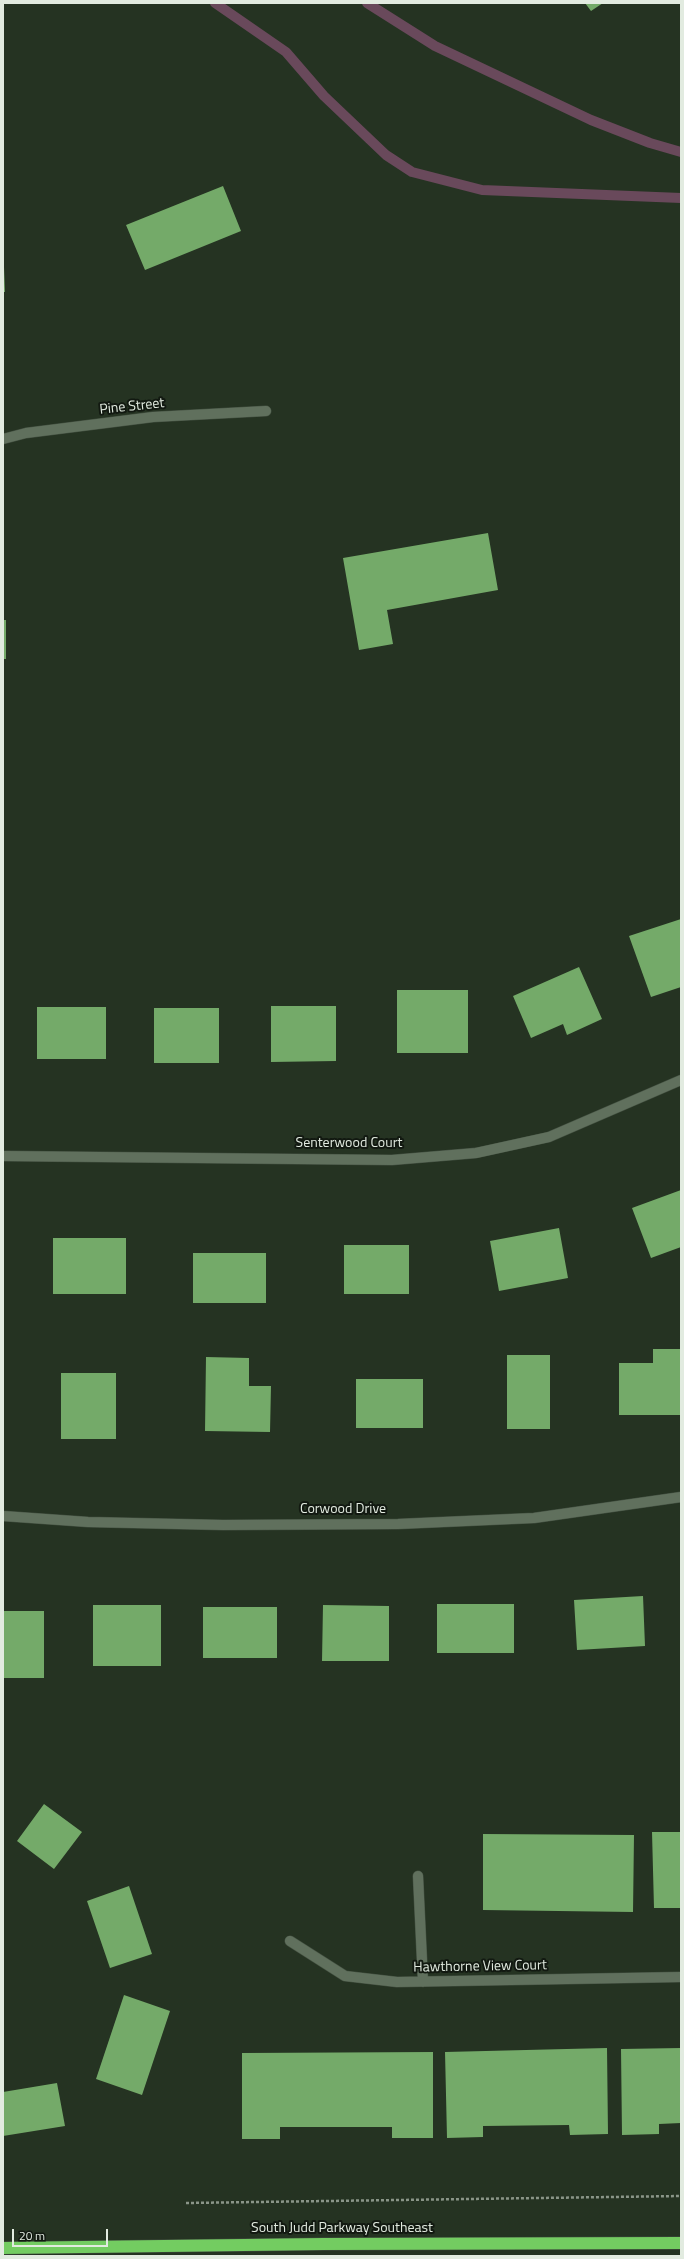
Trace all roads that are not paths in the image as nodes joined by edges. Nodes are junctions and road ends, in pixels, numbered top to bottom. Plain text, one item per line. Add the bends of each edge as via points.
1 (266, 411) dead end
2 (3, 439) edge
3 (681, 1080) edge
4 (3, 1156) edge
5 (681, 1497) edge
6 (3, 1516) edge
7 (418, 1876) dead end
8 (290, 1942) dead end
9 (681, 1977) edge
10 (423, 1982) junction
11 (681, 2243) edge
12 (3, 2248) edge

1 - 2 street, Pine Street via 153,417 26,433
3 - 4 street, Senterwood Court via 549,1137 476,1153 392,1160
5 - 6 street, Corwood Drive via 534,1518 398,1524 223,1525 88,1522
7 - 10 street
8 - 10 street, Hawthorne View Court via 345,1976
9 - 10 street, Hawthorne View Court
11 - 12 highway, South Judd Parkway Southeast

